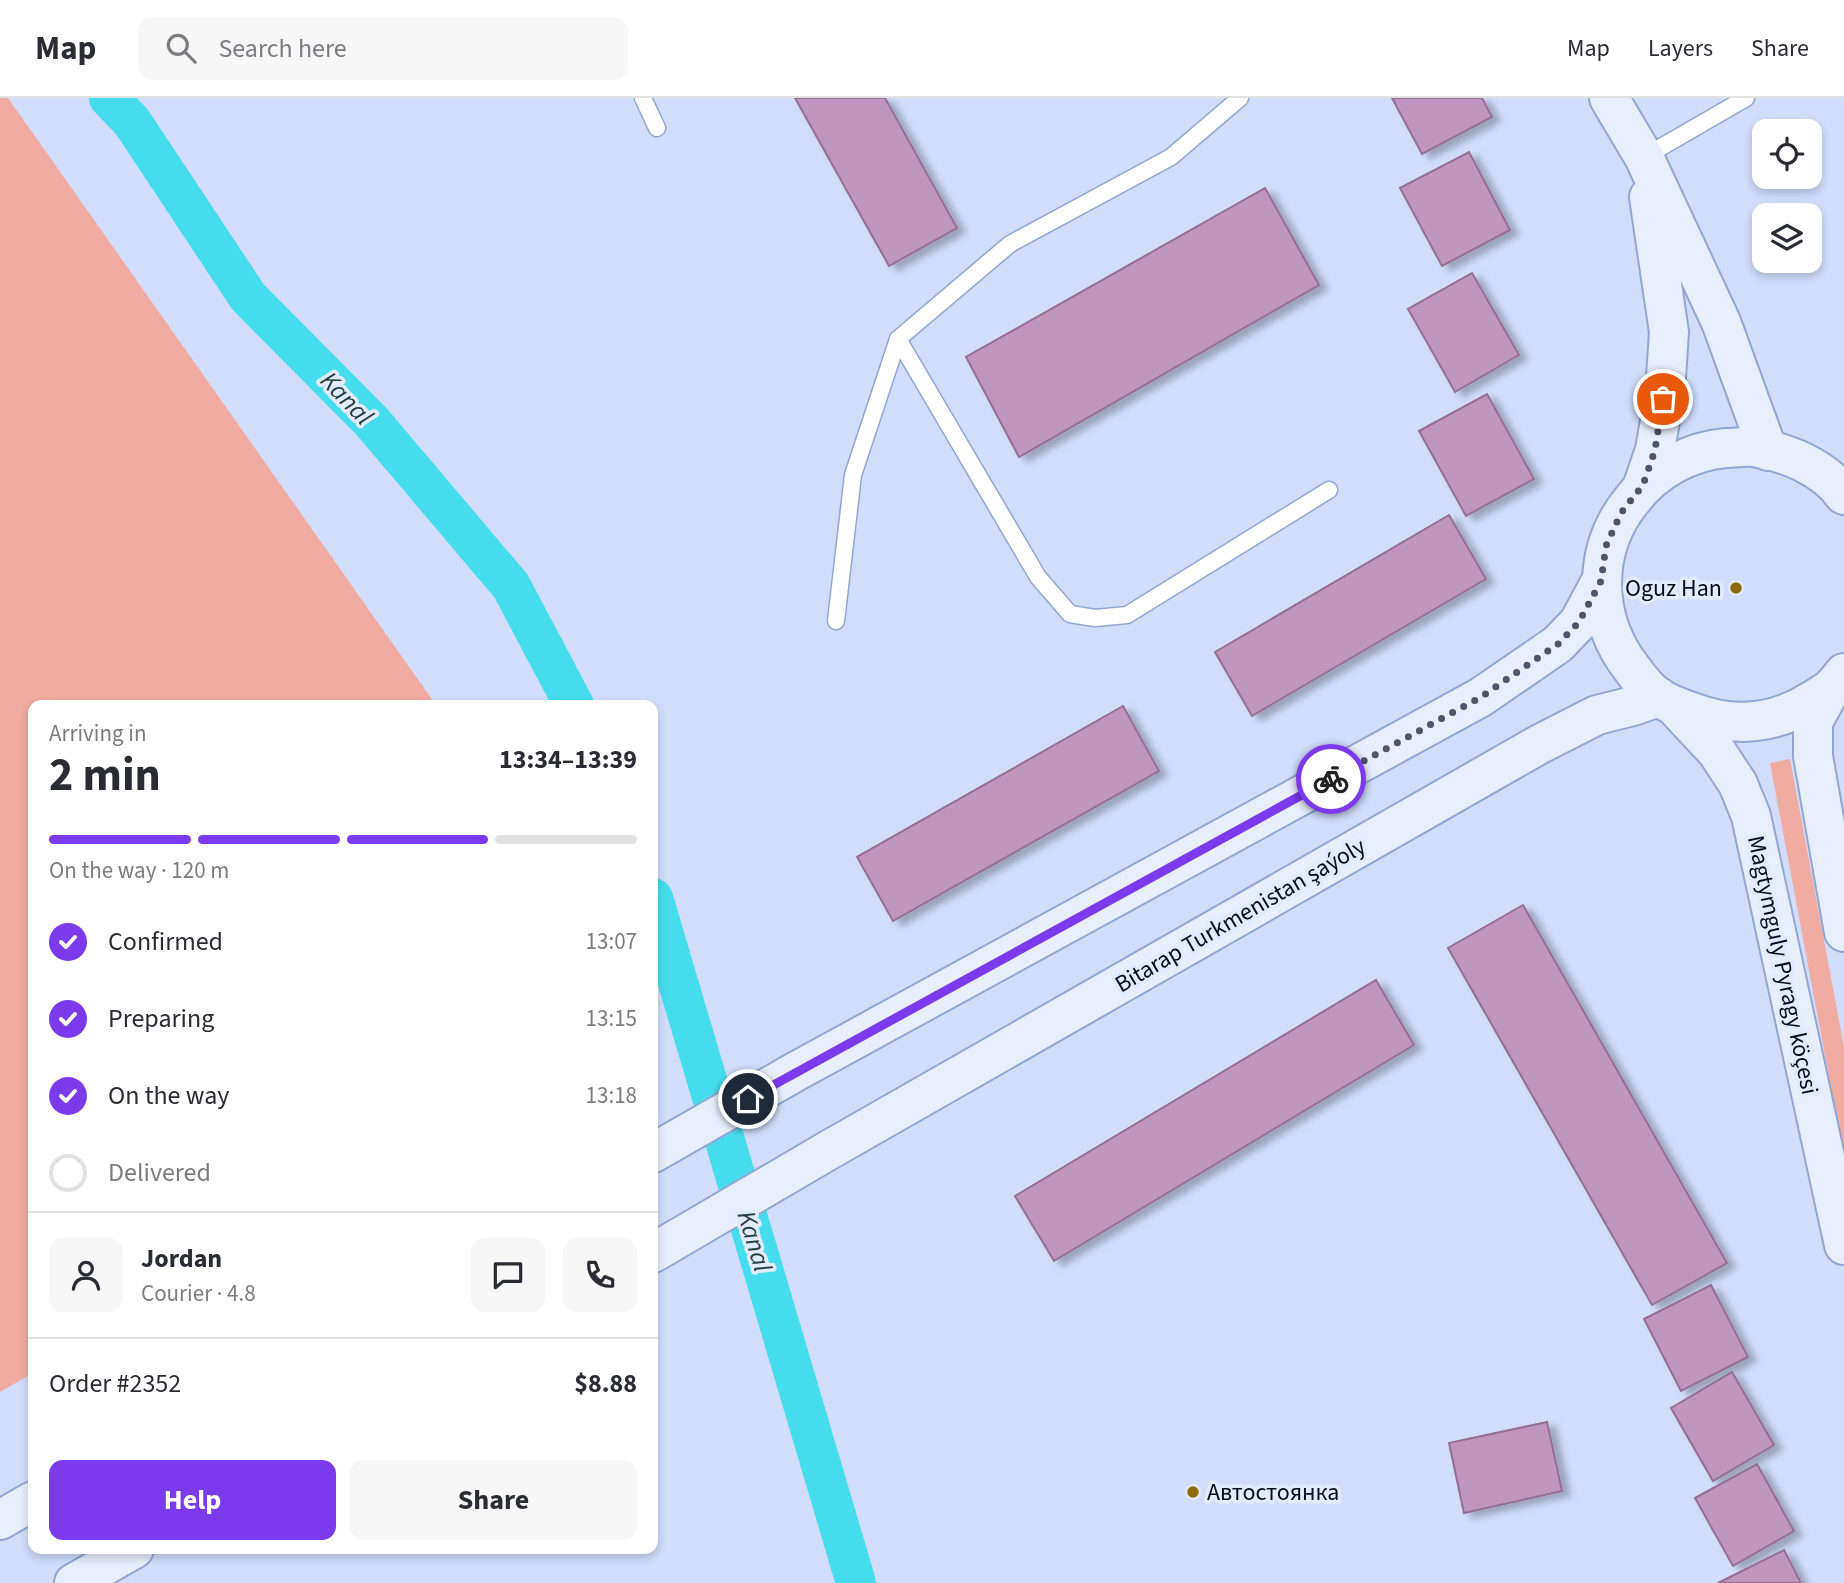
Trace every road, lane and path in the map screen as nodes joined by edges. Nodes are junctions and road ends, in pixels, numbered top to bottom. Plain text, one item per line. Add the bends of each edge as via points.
1 (643, 98) edge
2 (1240, 98) edge
3 (1609, 98) edge
4 (1746, 98) edge
5 (657, 128) dead end
6 (1644, 157) junction
7 (898, 339) junction
8 (1768, 451) junction
9 (1830, 468) edge
10 (1643, 485) junction
11 (1329, 490) dead end
12 (1844, 495) edge
13 (1601, 581) junction
14 (836, 621) dead end
15 (1837, 681) edge
16 (1667, 702) junction
17 (1844, 932) edge
18 (658, 1150) edge
19 (1844, 1245) edge
20 (658, 1250) edge
21 (28, 1504) edge
22 (0, 1520) edge
23 (125, 1554) edge
24 (74, 1583) edge

1 - 5 lane
2 - 7 lane via 1171,157 1010,244
3 - 6 main road
4 - 6 lane
6 - 8 main road via 1721,322
6 - 10 main road via 1669,332 1655,450
7 - 11 lane via 1038,577 1070,614 1094,618 1126,615
7 - 14 lane via 853,475
8 - 9 main road
8 - 10 main road via 1711,449 1675,462
9 - 12 main road
10 - 13 main road via 1621,513 1606,546
13 - 16 main road, Magtymguly Pyragy köçesi via 1605,619 1620,654 1644,684
13 - 18 main road via 1579,622 1558,644 1481,697
15 - 16 main road via 1796,711 1755,722 1714,720
15 - 17 main road via 1813,722 1813,756
16 - 19 main road, Magtymguly Pyragy köçesi via 1717,752 1738,784 1751,816
16 - 20 main road, Bitarap Turkmenistan şaýoly via 1597,715 1540,744
21 - 22 main road
23 - 24 main road

